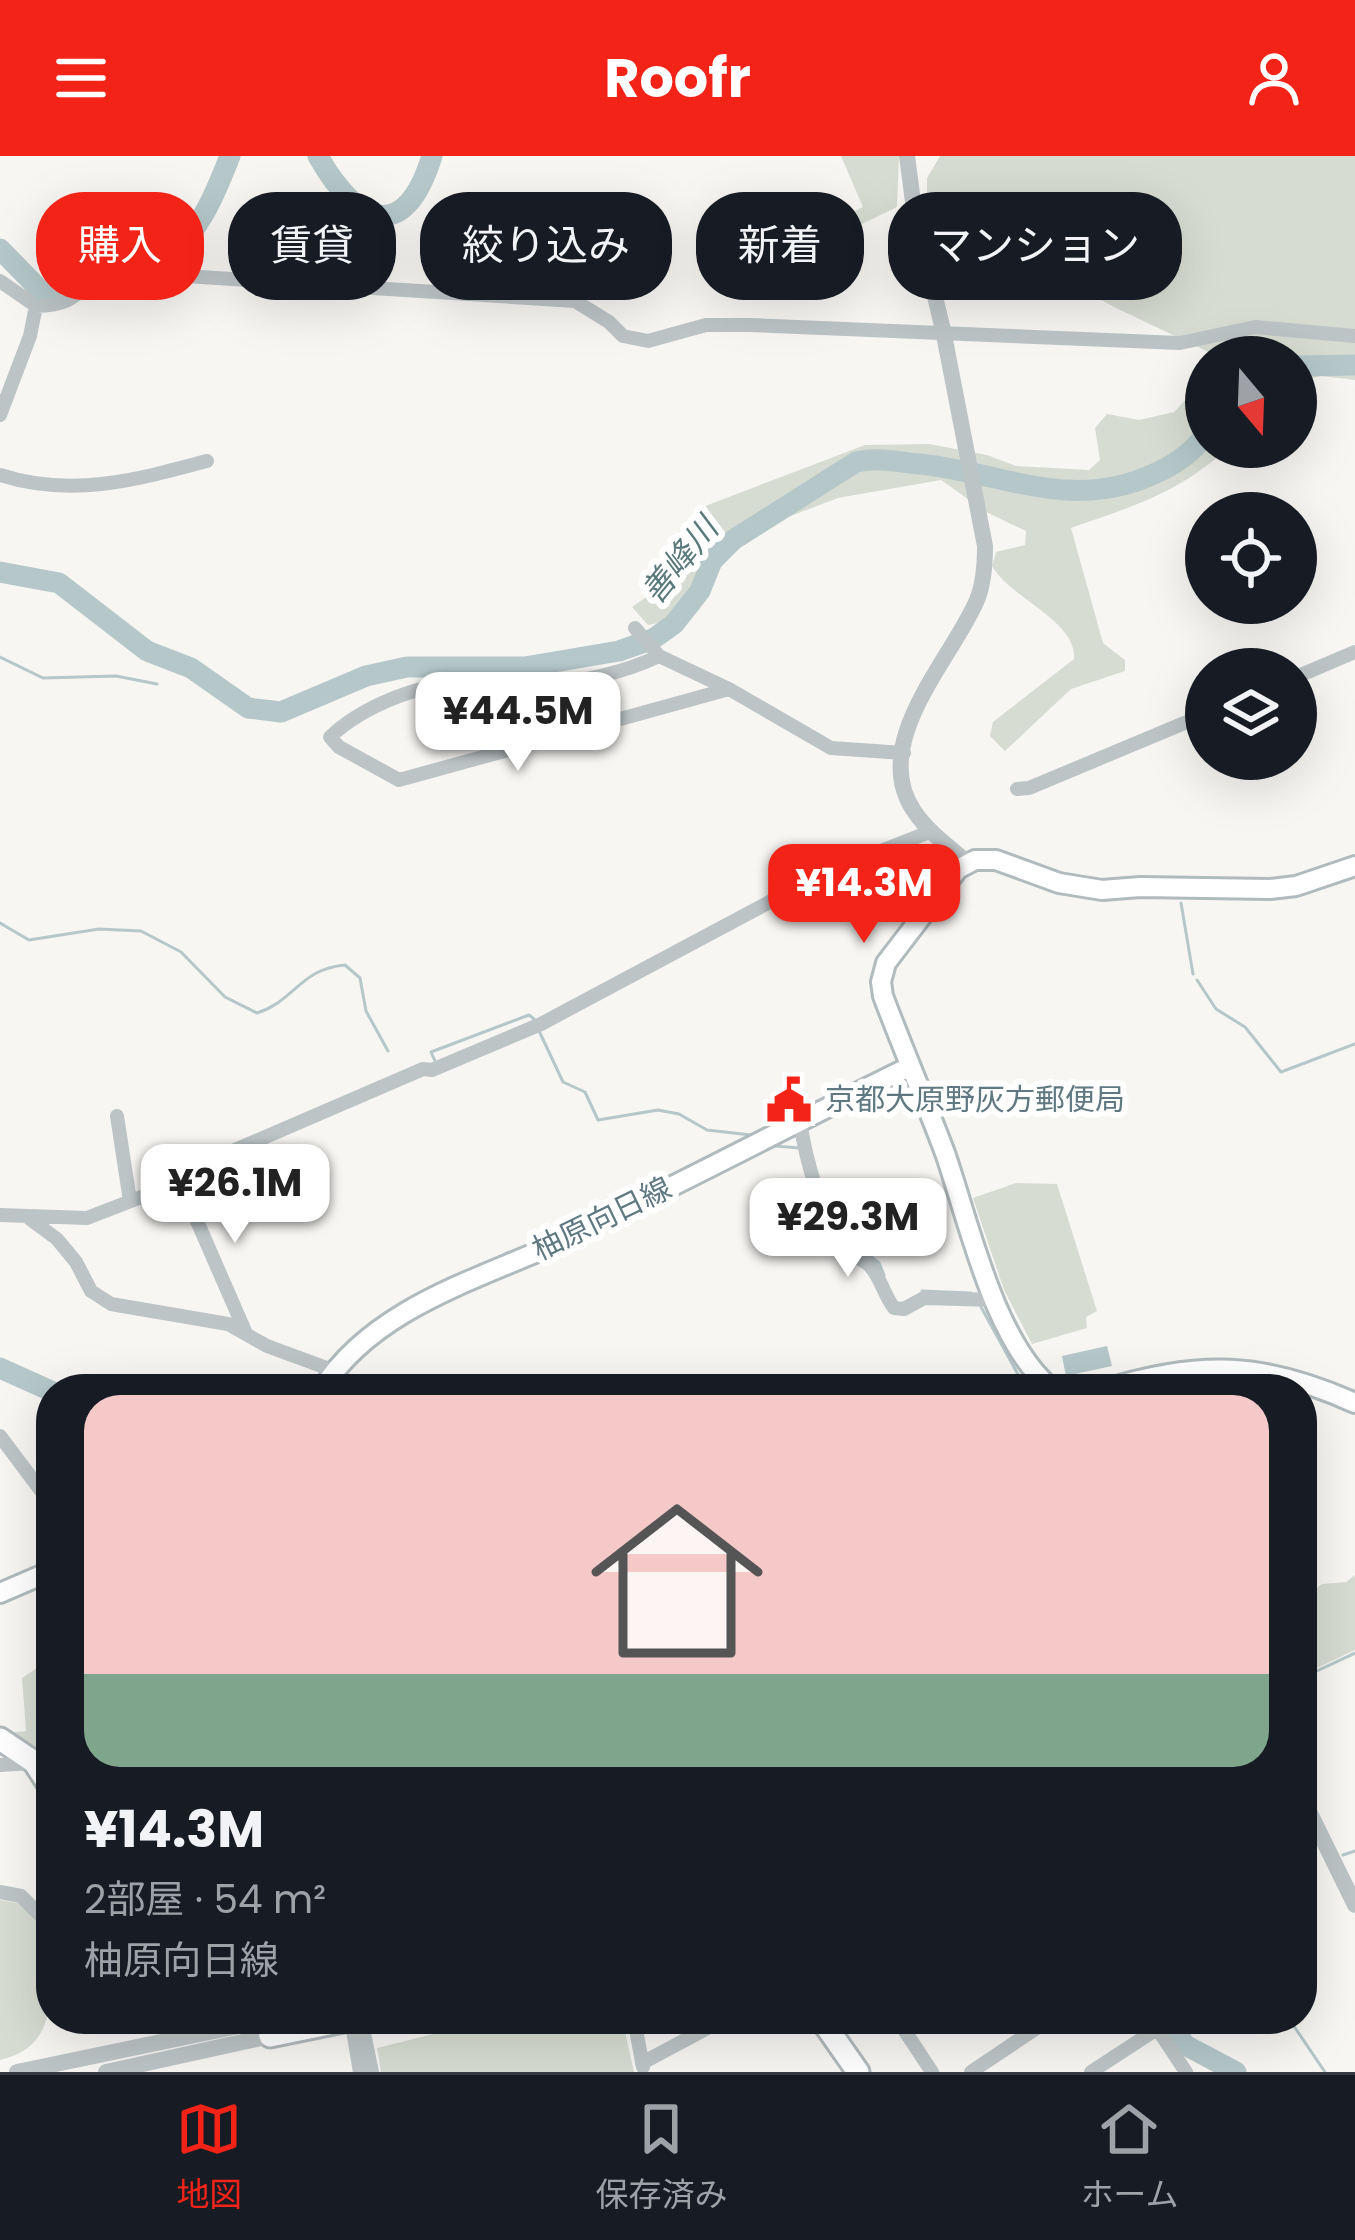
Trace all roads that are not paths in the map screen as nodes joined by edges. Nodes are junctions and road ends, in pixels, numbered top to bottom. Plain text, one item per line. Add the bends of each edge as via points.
1 (908, 156) edge
2 (204, 277) edge
3 (0, 281) edge
4 (72, 300) edge
5 (36, 306) junction
6 (943, 330) junction
7 (1355, 336) edge
8 (0, 416) edge
9 (206, 460) dead end
10 (0, 475) edge
11 (635, 628) dead end
12 (1355, 652) edge
13 (656, 653) junction
14 (1317, 668) edge
15 (729, 689) junction
16 (1185, 723) edge
17 (904, 753) junction
18 (1017, 789) dead end
19 (932, 831) junction
20 (968, 862) junction
21 (1355, 866) edge
22 (909, 1067) junction
23 (117, 1116) dead end
24 (800, 1121) junction
25 (180, 1182) junction
26 (130, 1201) junction
27 (0, 1215) edge
28 (29, 1219) junction
29 (996, 1300) junction
30 (245, 1331) junction
31 (335, 1370) junction
32 (332, 1374) edge
33 (1040, 1374) edge
34 (1160, 1374) edge
35 (1274, 1374) edge
36 (1317, 1389) edge
37 (1355, 1403) edge
38 (0, 1436) edge
39 (36, 1484) edge
40 (36, 1577) edge
41 (0, 1592) edge
42 (0, 1739) edge
43 (36, 1759) edge
44 (36, 1762) edge
45 (0, 1765) edge
46 (1317, 1828) edge
47 (0, 1892) edge
48 (1355, 1905) edge
49 (36, 1911) edge
50 (212, 2034) edge
51 (232, 2034) edge
52 (356, 2034) edge
53 (360, 2034) edge
54 (637, 2034) edge
55 (699, 2034) edge
56 (831, 2034) edge
57 (906, 2034) edge
58 (1028, 2034) edge
59 (1141, 2034) edge
60 (1161, 2034) edge
61 (643, 2068) edge
62 (17, 2072) edge
63 (106, 2072) edge
64 (360, 2072) edge
65 (372, 2072) edge
66 (858, 2072) edge
67 (932, 2072) edge
68 (971, 2072) edge
69 (1091, 2072) edge
70 (1186, 2072) edge

1 - 6 street
2 - 6 street via 575,301 622,335 648,341 706,326
3 - 5 street
4 - 5 street
5 - 8 street
6 - 7 street via 1180,343 1255,327
6 - 17 street via 985,546 981,589 921,695
9 - 10 street via 82,488
11 - 13 street
12 - 14 street
13 - 15 street
13 - 15 street via 636,667 519,689 442,684 330,736 399,780
15 - 17 street via 831,748
16 - 18 street
17 - 19 street via 912,809
19 - 20 street
19 - 25 street via 822,874 536,1026 350,1098
20 - 21 main road via 1006,862 1059,884 1102,890 1270,889
20 - 22 main road via 883,969 883,997
22 - 24 main road, 柚原向日線
22 - 29 main road
23 - 26 street
24 - 29 street via 806,1161 846,1249 877,1275 894,1308 924,1298
24 - 31 main road, 柚原向日線 via 458,1283 374,1334
25 - 26 street
25 - 30 street
26 - 28 street via 87,1218
27 - 28 street
28 - 30 street via 57,1239 91,1291 112,1304
29 - 33 main road
30 - 31 street
31 - 32 main road, 柚原向日線
34 - 35 main road via 1231,1367
36 - 37 main road
38 - 39 street
40 - 41 main road
42 - 43 main road
44 - 45 street
46 - 48 street
47 - 49 street via 21,1896
50 - 62 street
51 - 63 street
52 - 64 street
53 - 65 street
54 - 61 street
55 - 61 street
56 - 66 main road
57 - 67 street
58 - 68 street
59 - 69 street
60 - 70 street

